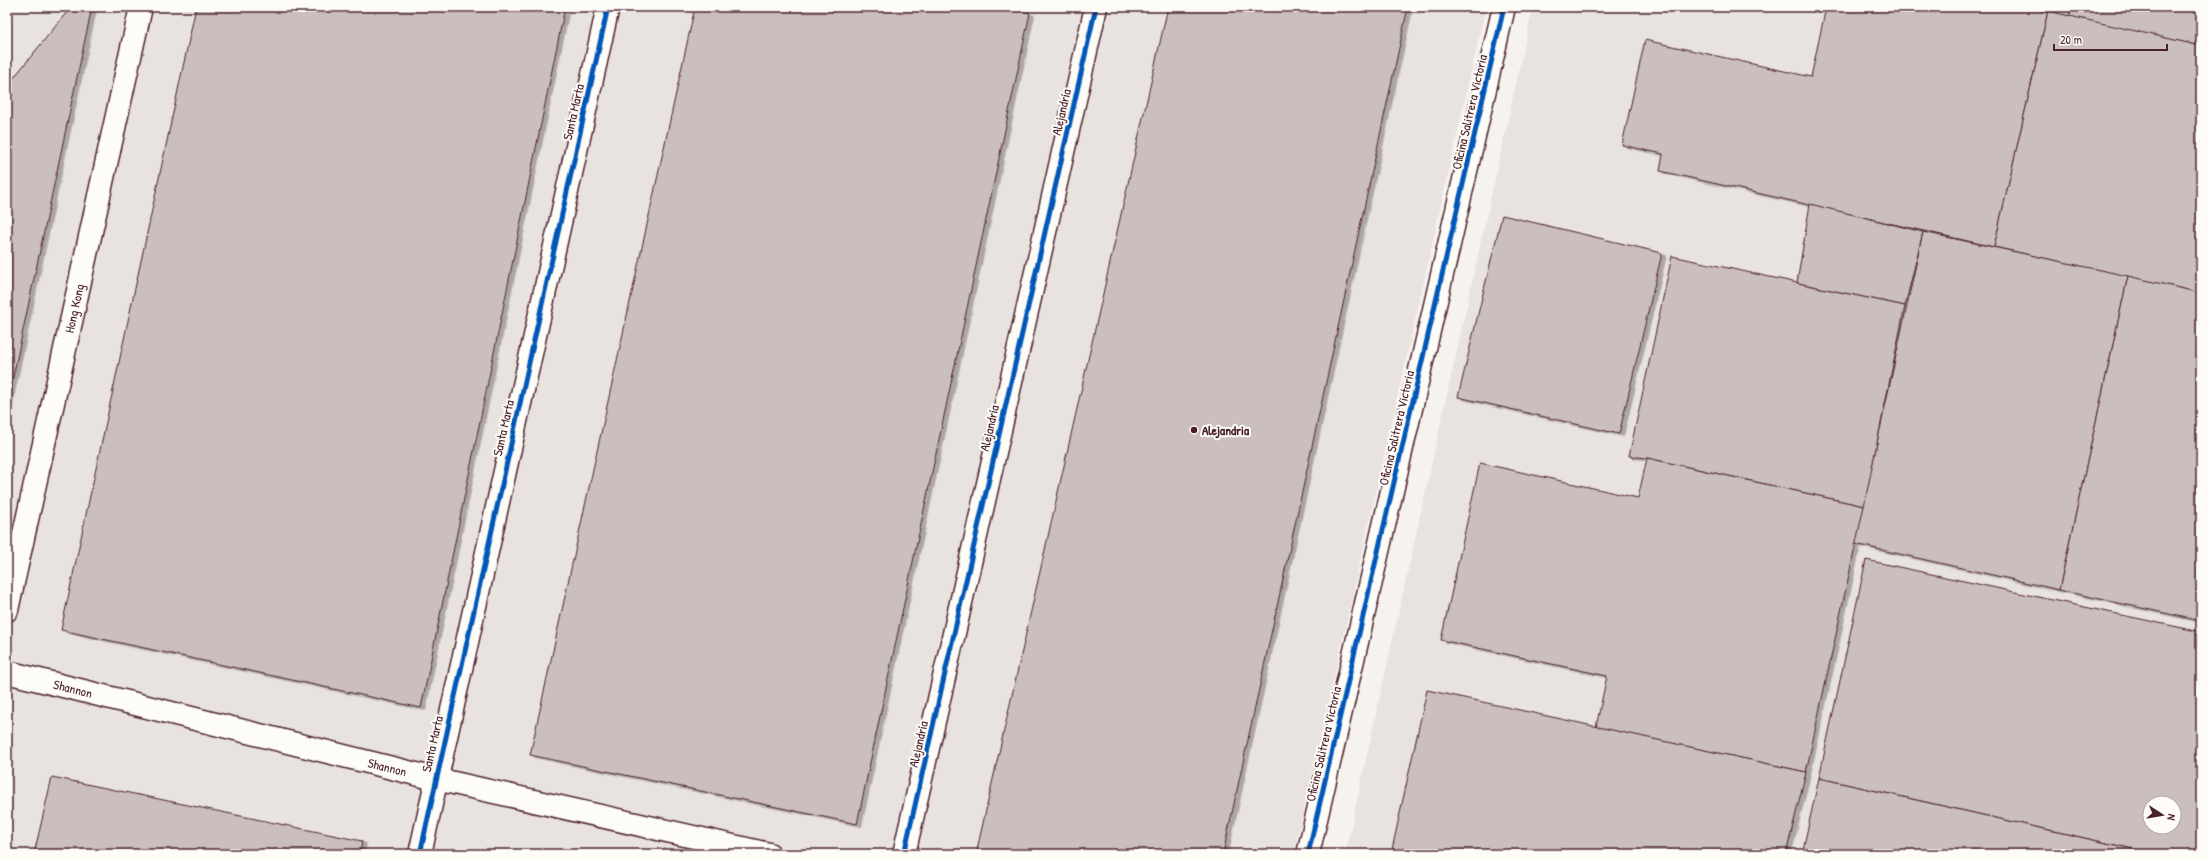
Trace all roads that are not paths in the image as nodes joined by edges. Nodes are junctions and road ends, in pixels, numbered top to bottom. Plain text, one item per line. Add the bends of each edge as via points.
1 (141, 7) edge
2 (608, 7) edge
3 (1096, 7) edge
4 (1504, 7) edge
5 (7, 610) edge
6 (7, 672) edge
7 (436, 779) junction
8 (420, 854) edge
9 (769, 854) edge
10 (904, 854) edge
11 (1308, 854) edge

1 - 5 street, Hong Kong
2 - 7 street, Santa Marta
3 - 10 street, Alejandría
4 - 11 street, Oficina Salitrera Victoria
6 - 7 street, Shannon
7 - 8 street, Santa Marta
7 - 9 street, Shannon

